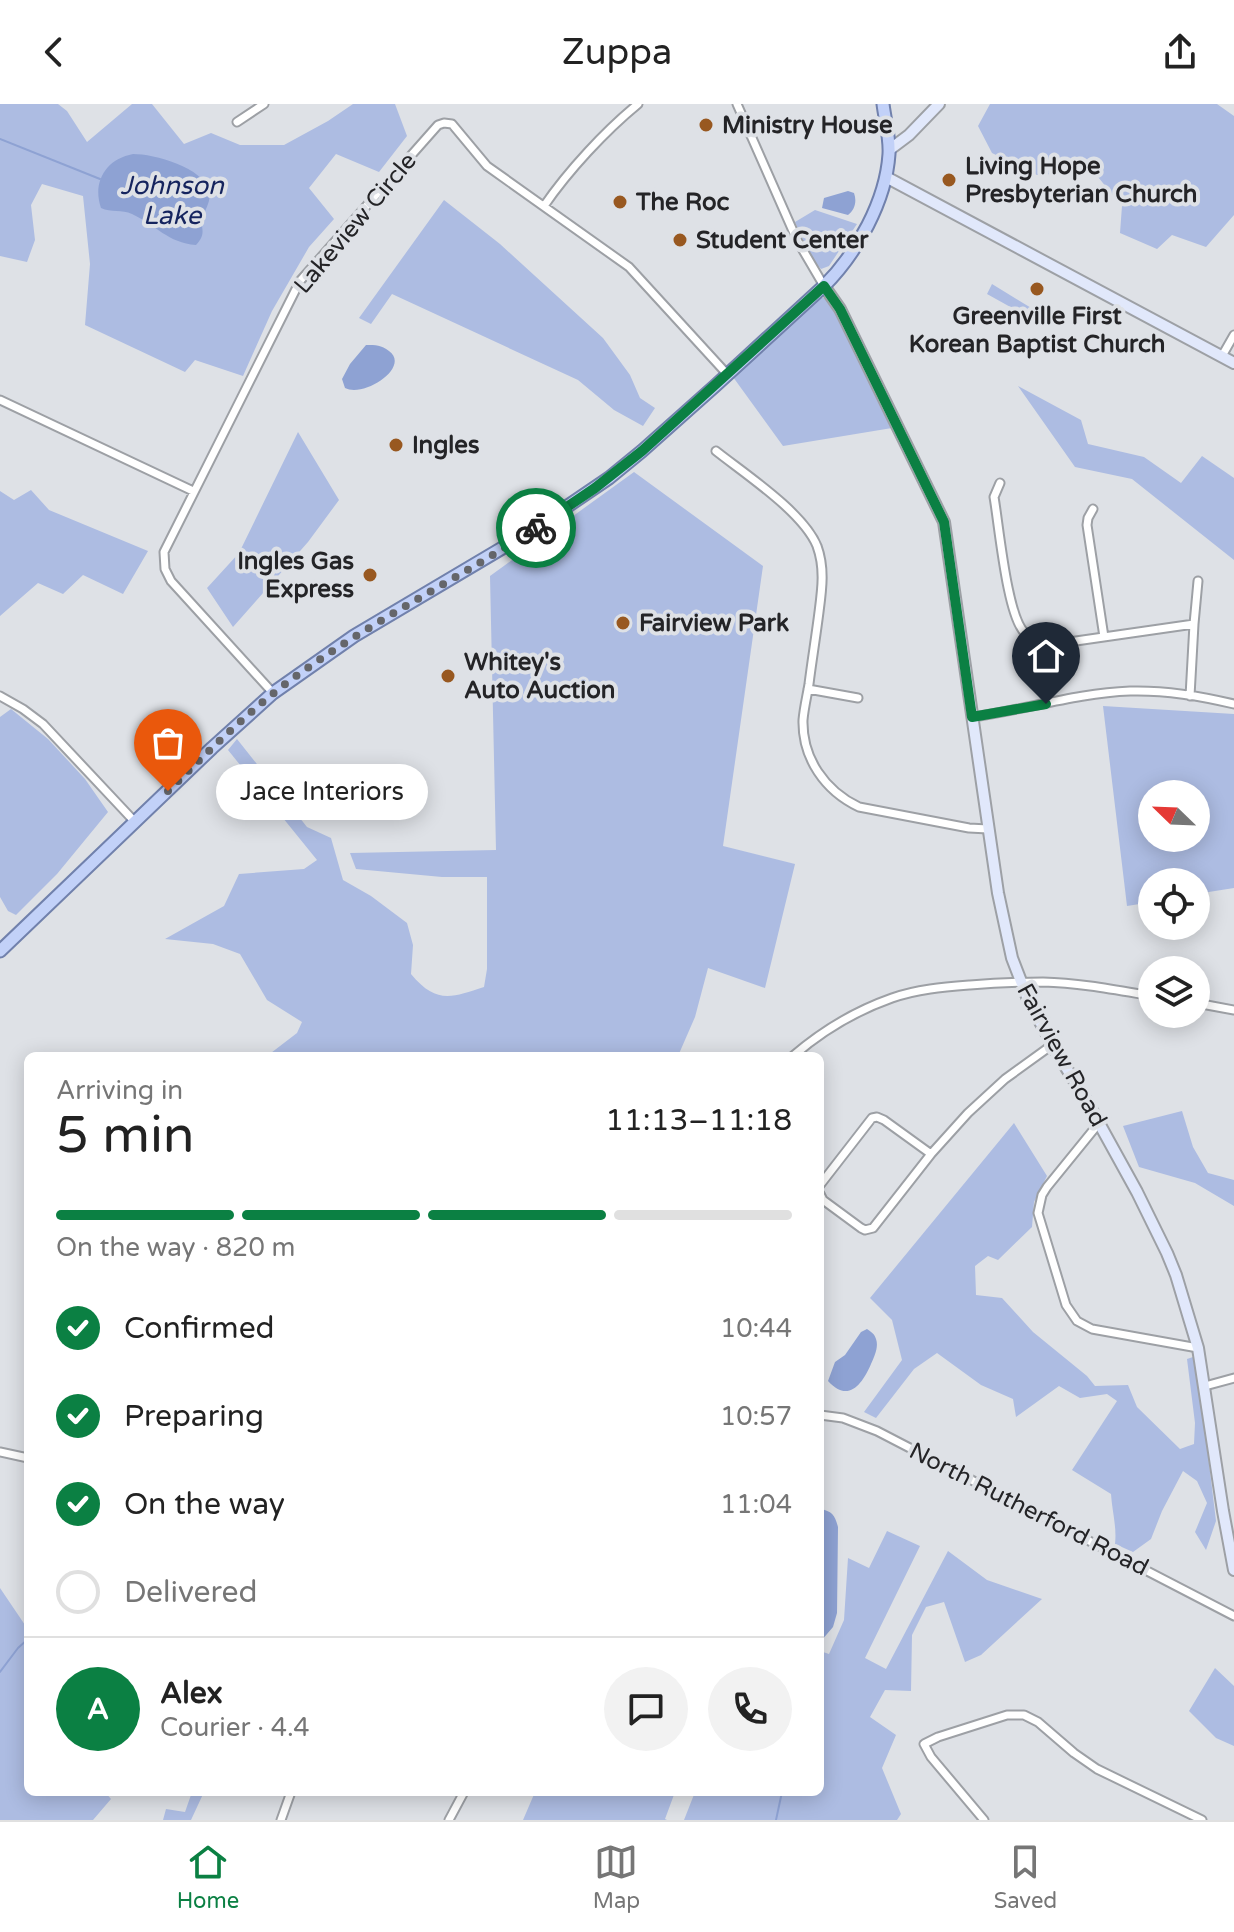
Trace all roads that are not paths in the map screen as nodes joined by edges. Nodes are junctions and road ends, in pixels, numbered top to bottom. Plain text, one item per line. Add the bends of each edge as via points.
1 (264, 104) edge
2 (638, 104) edge
3 (737, 104) edge
4 (883, 104) edge
5 (939, 104) edge
6 (237, 122) dead end
7 (889, 150) junction
8 (886, 177) junction
9 (544, 206) junction
10 (824, 286) junction
11 (1234, 335) edge
12 (1222, 356) junction
13 (1234, 363) edge
14 (727, 374) junction
15 (0, 400) edge
16 (716, 451) dead end
17 (1000, 483) dead end
18 (193, 491) junction
19 (1093, 509) dead end
20 (1198, 581) dead end
21 (1194, 624) junction
22 (1104, 637) junction
23 (808, 689) junction
24 (273, 693) junction
25 (0, 696) edge
26 (1190, 696) junction
27 (858, 698) dead end
28 (1234, 704) edge
29 (972, 717) junction
30 (135, 822) junction
31 (988, 829) junction
32 (0, 951) edge
33 (1021, 983) junction
34 (1138, 994) edge
35 (1210, 1006) edge
36 (1234, 1010) edge
37 (1052, 1045) junction
38 (798, 1052) edge
39 (1099, 1123) junction
40 (931, 1154) junction
41 (824, 1180) edge
42 (824, 1201) edge
43 (1198, 1348) junction
44 (1234, 1378) edge
45 (1205, 1386) junction
46 (824, 1416) edge
47 (0, 1452) edge
48 (24, 1457) edge
49 (1234, 1570) edge
50 (1234, 1616) edge
51 (290, 1796) edge
52 (462, 1796) edge
53 (281, 1820) edge
54 (449, 1820) edge
55 (984, 1820) edge
56 (1202, 1820) edge

1 - 6 street
2 - 9 street
3 - 10 street via 797,240
4 - 7 main road
5 - 7 street
7 - 8 main road
8 - 10 main road via 856,244
8 - 12 street
9 - 14 street, Lakeview Circle via 629,267
9 - 18 street, Lakeview Circle via 487,166 452,124 438,125 300,281
10 - 14 main road
10 - 29 street, Fairview Road via 944,522
11 - 12 street
12 - 13 street
14 - 24 main road via 582,498 354,636
15 - 18 street
16 - 23 street via 792,511 816,544 823,579
17 - 22 street via 994,497 1017,623 1026,634 1048,643
18 - 24 street, Lakeview Circle via 165,548 165,569
19 - 22 street via 1087,525
20 - 21 street
21 - 22 street
21 - 26 street
23 - 27 street
23 - 31 street via 806,747 821,778 844,799 869,811
24 - 30 main road
25 - 30 street via 43,724
26 - 28 street
26 - 29 street via 1108,693
29 - 31 street, Fairview Road
30 - 32 main road
31 - 33 street, Fairview Road via 1003,922
33 - 34 street
33 - 37 street, Fairview Road
33 - 38 street via 938,987 893,997 835,1024
35 - 36 street
37 - 39 street, Fairview Road
37 - 40 street via 986,1096
39 - 43 street, Fairview Road via 1167,1253
39 - 43 street via 1038,1206 1066,1305 1077,1321 1092,1329
40 - 41 street via 884,1120 872,1118
40 - 42 street via 869,1230
43 - 45 street, Fairview Road
44 - 45 street
45 - 49 street, Fairview Road
46 - 50 street, North Rutherford Road via 877,1431
47 - 48 street
51 - 53 street
52 - 54 street
55 - 56 street via 924,1744 1016,1714 1034,1718 1097,1769

